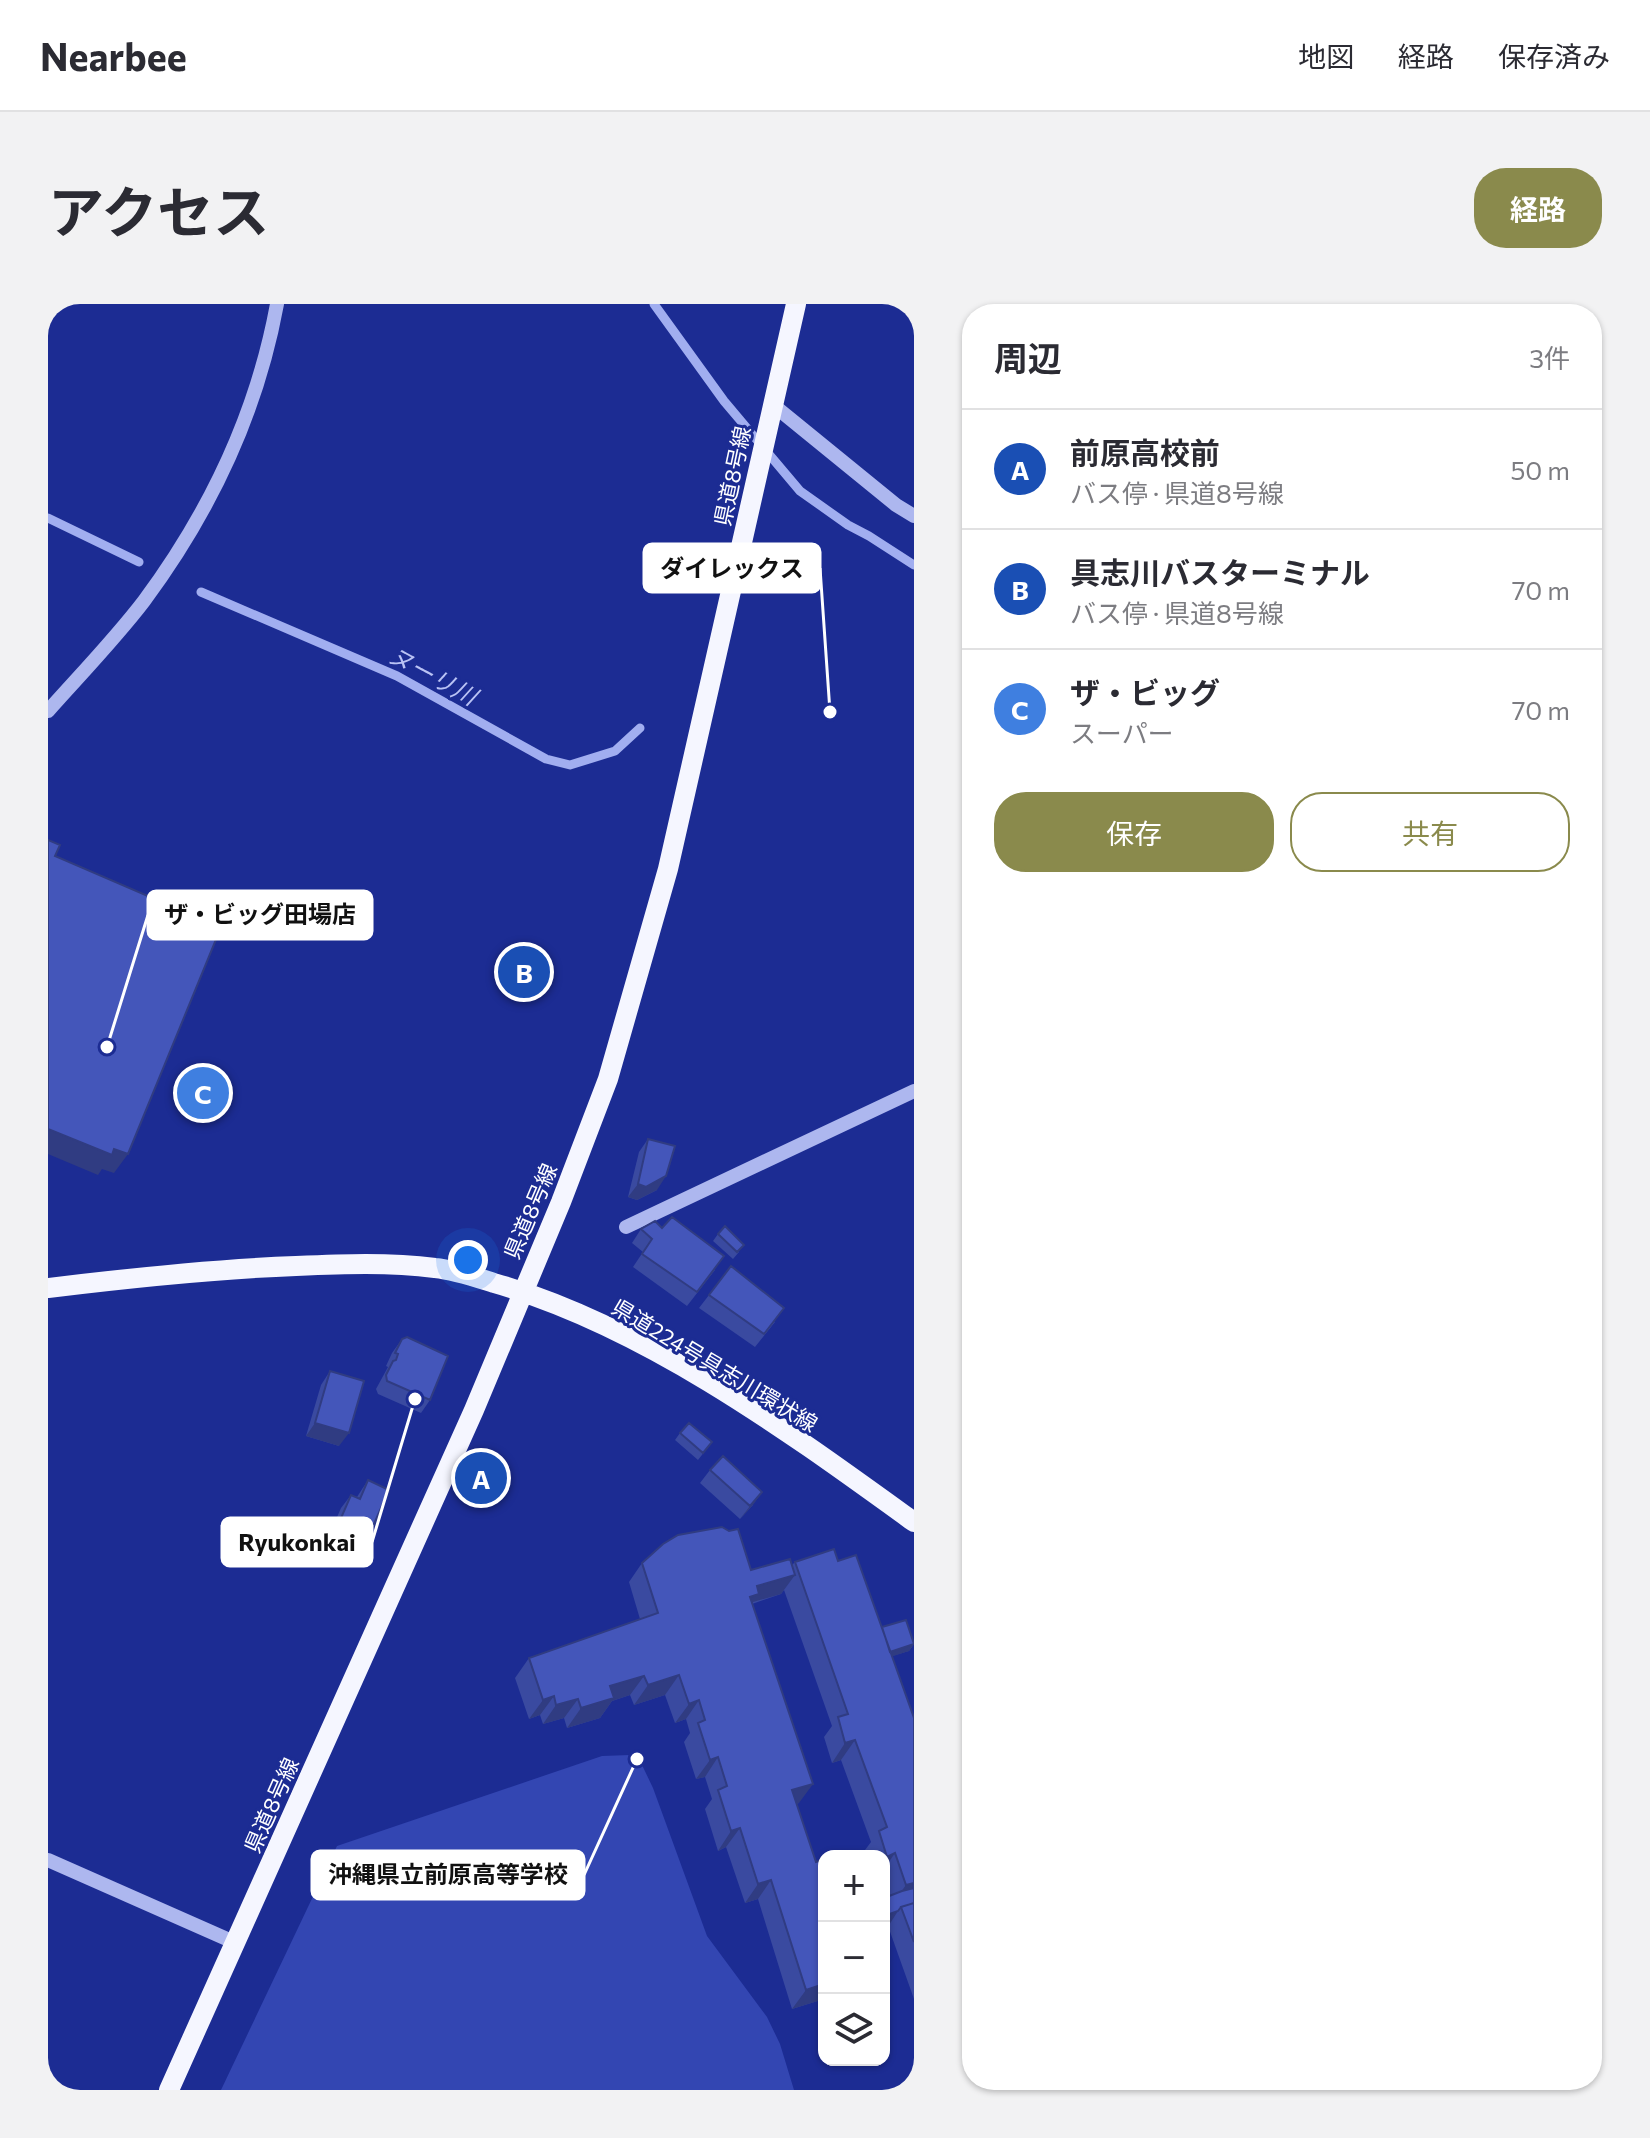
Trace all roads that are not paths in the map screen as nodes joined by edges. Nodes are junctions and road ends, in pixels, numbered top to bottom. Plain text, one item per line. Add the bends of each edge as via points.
1 (277, 304) edge
2 (796, 304) edge
3 (772, 408) junction
4 (914, 516) edge
5 (48, 711) edge
6 (914, 1091) edge
7 (626, 1227) dead end
8 (48, 1288) edge
9 (523, 1291) junction
10 (914, 1522) edge
11 (51, 1867) edge
12 (236, 1943) junction
13 (169, 2090) edge

1 - 5 street via 256,390 207,505 142,604
2 - 3 main road, 県道8号線
3 - 4 street
3 - 9 main road, 県道8号線 via 668,869 612,1064
6 - 7 street
8 - 9 main road, 県道224号具志川環状線 via 219,1270 355,1263 439,1268
9 - 10 main road, 県道224号具志川環状線 via 617,1330 710,1384
9 - 12 main road, 県道8号線
11 - 12 street
12 - 13 main road, 県道8号線

